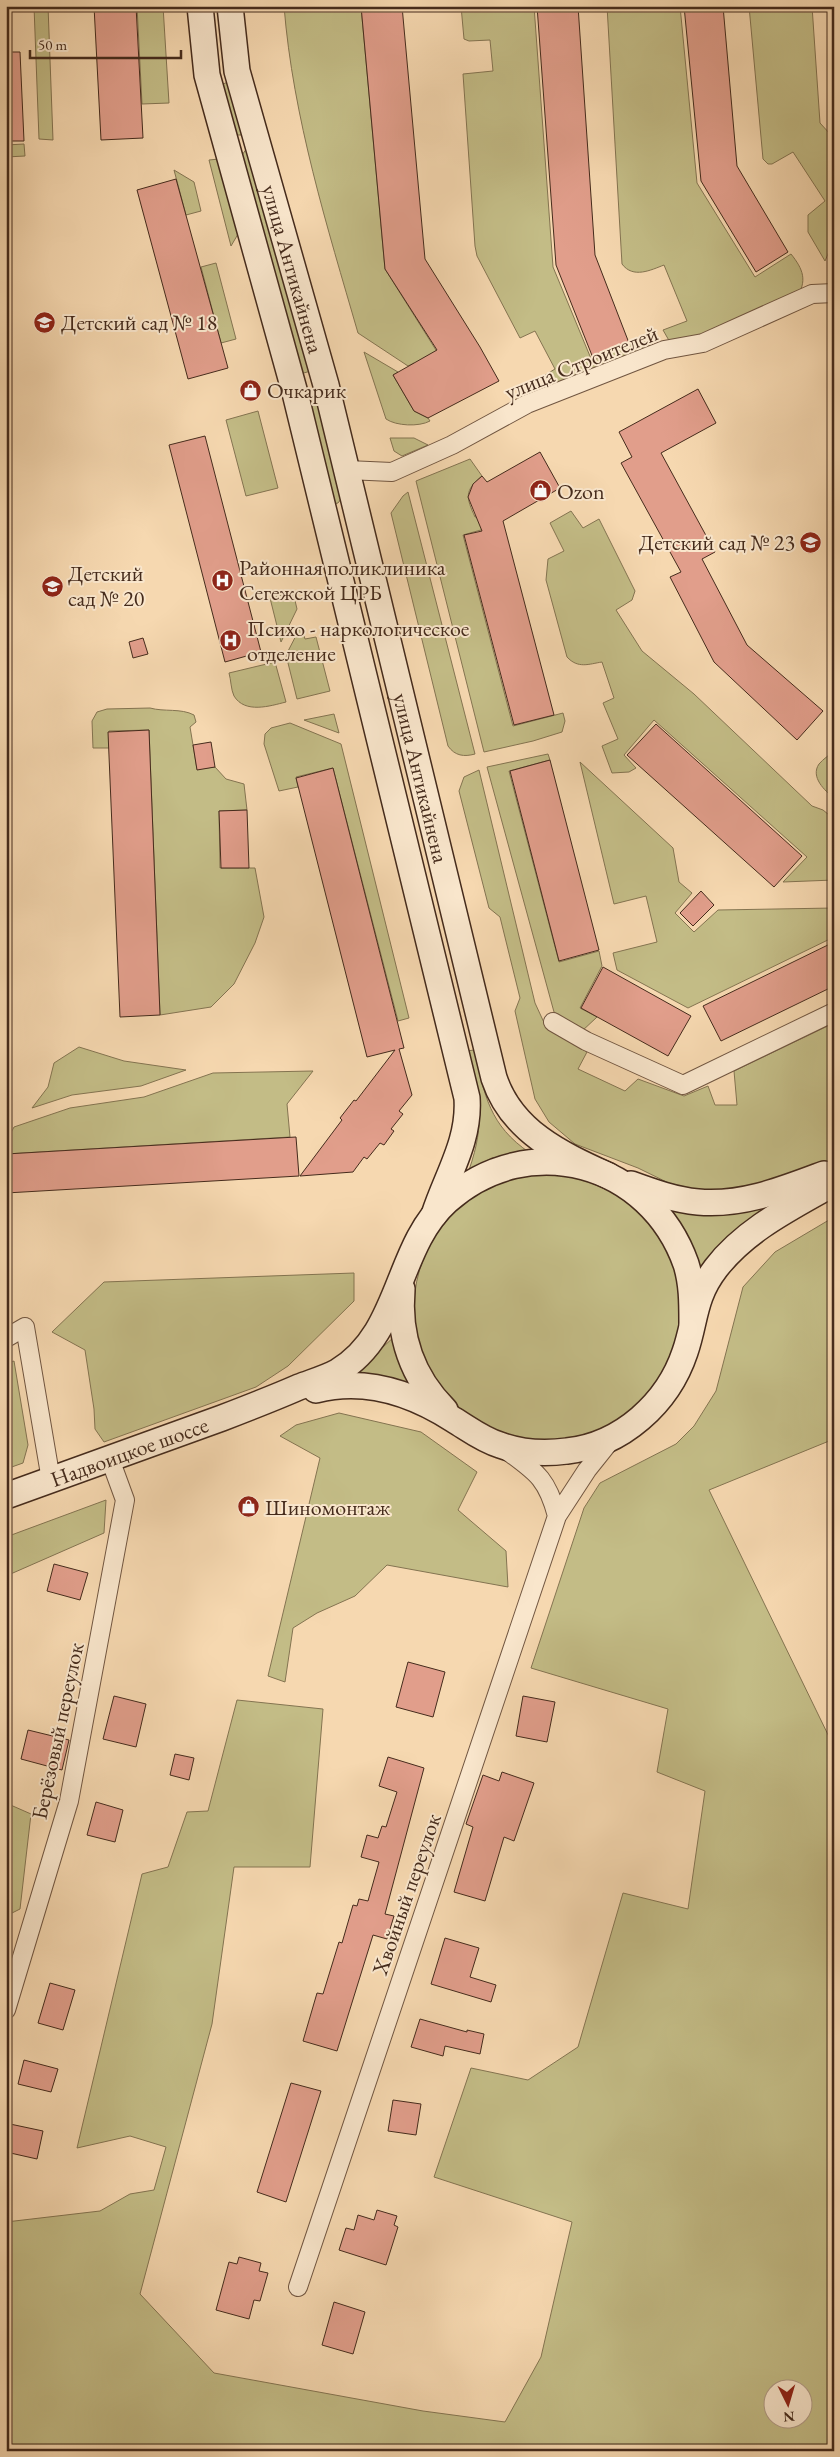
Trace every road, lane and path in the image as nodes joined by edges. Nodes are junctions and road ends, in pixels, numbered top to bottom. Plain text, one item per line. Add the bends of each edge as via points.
1 (200, 6) edge
2 (230, 6) edge
3 (834, 293) edge
4 (347, 470) junction
5 (358, 514) junction
6 (328, 521) junction
7 (834, 1012) edge
8 (553, 1022) dead end
9 (834, 1170) edge
10 (613, 1178) junction
11 (834, 1183) edge
12 (434, 1215) junction
13 (408, 1263) junction
14 (692, 1323) junction
15 (6, 1338) edge
16 (253, 1406) junction
17 (453, 1419) junction
18 (613, 1437) junction
19 (500, 1445) junction
20 (110, 1459) junction
21 (51, 1480) junction
22 (6, 1496) edge
23 (557, 1516) junction
24 (6, 2010) edge
25 (298, 2287) dead end

1 - 6 street, улица Антикайнена via 207,75
2 - 4 street, улица Антикайнена via 237,71
3 - 4 street, улица Строителей via 812,294 703,343 664,350 527,404 452,445 392,472
4 - 5 street, улица Антикайнена
5 - 6 street
5 - 10 street, улица Антикайнена via 498,1091 515,1117 546,1144
6 - 12 street, улица Антикайнена via 466,1098 463,1143
7 - 8 street via 683,1085 586,1041
9 - 10 street via 780,1191 717,1203 671,1197
10 - 12 street via 559,1162 524,1164 498,1170 474,1181
10 - 14 street via 640,1195 676,1240 687,1266 692,1294
11 - 14 street via 757,1228 731,1250 704,1284
12 - 13 street
13 - 16 street via 379,1332 352,1362 336,1372
13 - 17 street via 402,1291 402,1320 407,1348 417,1374
14 - 18 street via 674,1378 638,1421
15 - 21 street via 25,1328
16 - 17 street via 337,1384 372,1386 404,1393
16 - 20 street, Надвоицкое шоссе
17 - 19 street
18 - 19 street via 569,1451 538,1452
18 - 23 street, Хвойный переулок
19 - 23 street via 539,1474 552,1495
20 - 21 street, Надвоицкое шоссе
20 - 24 street, Берёзовый переулок via 125,1500 71,1791
21 - 22 street, Надвоицкое шоссе
23 - 25 street, Хвойный переулок

